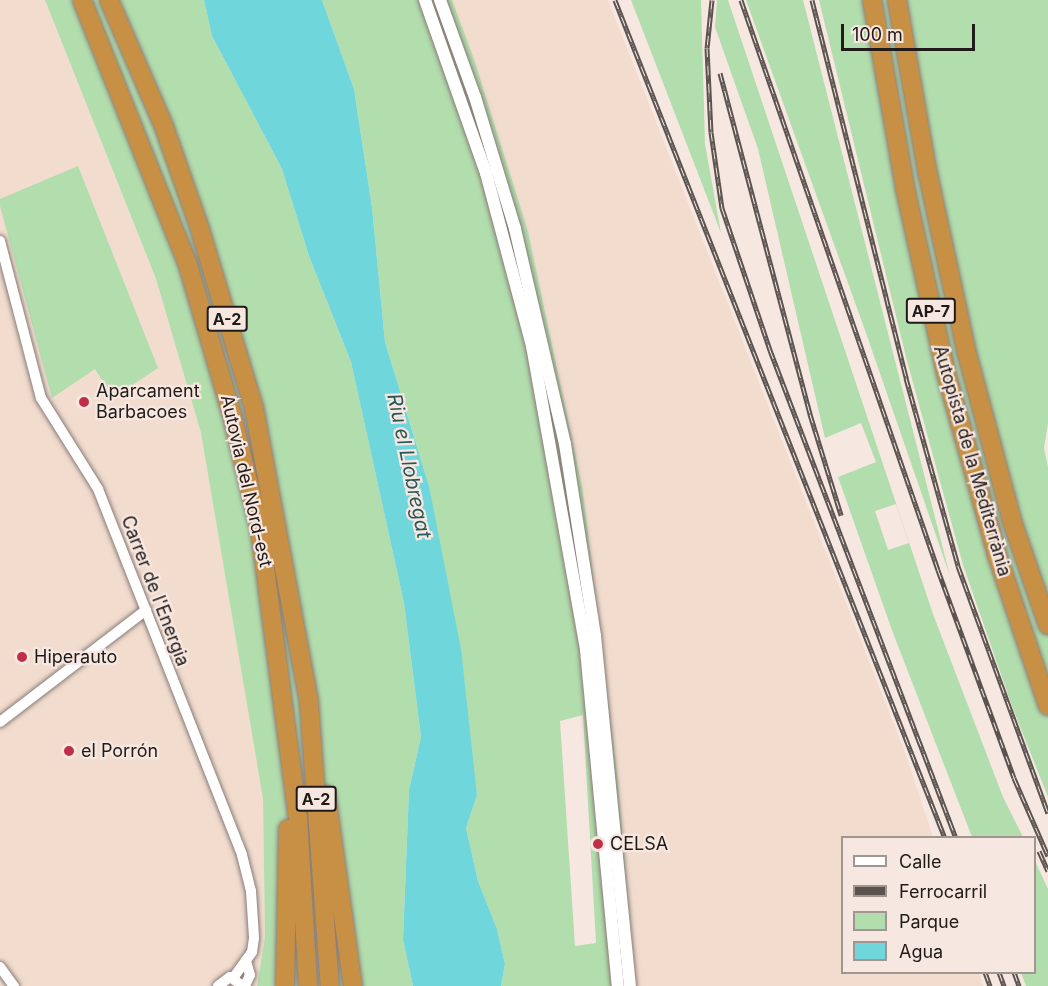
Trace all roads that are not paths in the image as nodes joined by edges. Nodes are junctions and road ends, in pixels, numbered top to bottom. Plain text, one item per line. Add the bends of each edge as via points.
1 (82, 0) edge
2 (109, 0) edge
3 (425, 0) edge
4 (440, 0) edge
5 (872, 0) edge
6 (897, 0) edge
7 (0, 241) edge
8 (146, 610) junction
9 (1048, 626) edge
10 (309, 703) junction
11 (1048, 706) edge
12 (0, 722) edge
13 (291, 760) junction
14 (246, 961) junction
15 (0, 967) edge
16 (234, 977) junction
17 (218, 985) edge
18 (14, 986) edge
19 (244, 986) edge
20 (285, 986) edge
21 (308, 986) edge
22 (330, 986) edge
23 (353, 986) edge
24 (618, 986) edge
25 (630, 986) edge

1 - 13 highway, Autovia del Nord-est / A-2 via 187,262 232,415 260,530
2 - 10 highway, Autovia del Nord-est / A-2 via 163,124 254,408
3 - 24 street via 486,173 532,346 586,650
4 - 25 street via 475,97 514,229 565,444 595,636
5 - 11 highway, Autopista de la Mediterrània / AP-7 via 907,199 946,373 993,544
6 - 9 highway, Autopista de la Mediterrània / AP-7 via 956,308 994,459
7 - 8 street, Carrer de l'Energia via 41,398 98,489
8 - 12 street
8 - 14 street, Carrer de l'Energia via 242,855 251,891 254,938
10 - 22 highway, Autovia del Nord-est / A-2
10 - 23 highway via 327,799
13 - 20 highway
13 - 21 highway, Autovia del Nord-est / A-2
14 - 16 street, Carrer de l'Energia
14 - 19 street, Carrer de l'Energia via 250,975
15 - 18 street
16 - 17 street, Carrer de l'Energia
16 - 19 street, Carrer de l'Energia

